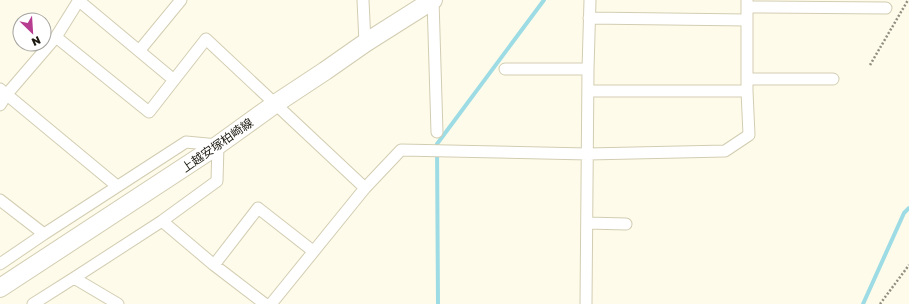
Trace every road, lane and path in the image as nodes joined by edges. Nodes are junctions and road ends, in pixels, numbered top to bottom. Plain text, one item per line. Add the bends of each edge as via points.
1 (79, 0) edge
2 (181, 0) edge
3 (362, 0) edge
4 (433, 0) edge
5 (590, 0) edge
6 (908, 0) edge
7 (747, 4) edge
8 (886, 8) dead end
9 (590, 18) junction
10 (747, 20) junction
11 (56, 37) junction
12 (365, 43) junction
13 (139, 51) junction
14 (870, 64) dead end
15 (505, 68) dead end
16 (588, 69) junction
17 (748, 79) junction
18 (833, 79) dead end
19 (174, 80) junction
20 (588, 91) junction
21 (747, 91) junction
22 (4, 92) edge
23 (275, 104) junction
24 (0, 105) edge
25 (437, 132) dead end
26 (218, 145) junction
27 (588, 154) junction
28 (117, 186) junction
29 (365, 188) junction
30 (0, 200) edge
31 (162, 221) junction
32 (587, 223) junction
33 (626, 224) dead end
34 (44, 234) junction
35 (313, 251) junction
36 (0, 264) edge
37 (214, 265) junction
38 (909, 265) edge
39 (74, 278) junction
40 (0, 288) edge
41 (33, 304) edge
42 (118, 304) edge
43 (265, 304) edge
44 (270, 304) edge
45 (586, 304) edge
46 (880, 304) edge

1 - 11 street
1 - 13 street
2 - 13 street
3 - 12 street
4 - 12 main road, 上越安塚柏崎線
4 - 25 street
5 - 9 street
6 - 14 path
7 - 8 street
7 - 10 street
9 - 10 street
9 - 16 street
10 - 17 street
11 - 19 street via 149,112
11 - 22 street
12 - 23 main road, 上越安塚柏崎線
13 - 19 street
15 - 16 street
16 - 20 street
17 - 18 street
17 - 21 street
19 - 23 street via 206,40
20 - 21 street
20 - 27 street
21 - 27 street via 748,135 725,151
22 - 24 street
22 - 28 street
23 - 26 main road, 上越安塚柏崎線
23 - 29 street
26 - 28 street via 186,142
26 - 31 street via 217,182
26 - 40 main road, 上越安塚柏崎線
27 - 29 street via 402,150
27 - 32 street
28 - 34 street
29 - 35 street
30 - 34 street
31 - 37 street
31 - 39 street
32 - 33 street
32 - 45 street
34 - 36 street
35 - 37 street via 258,208
35 - 44 street
37 - 43 street
38 - 46 path
39 - 41 street
39 - 42 street

